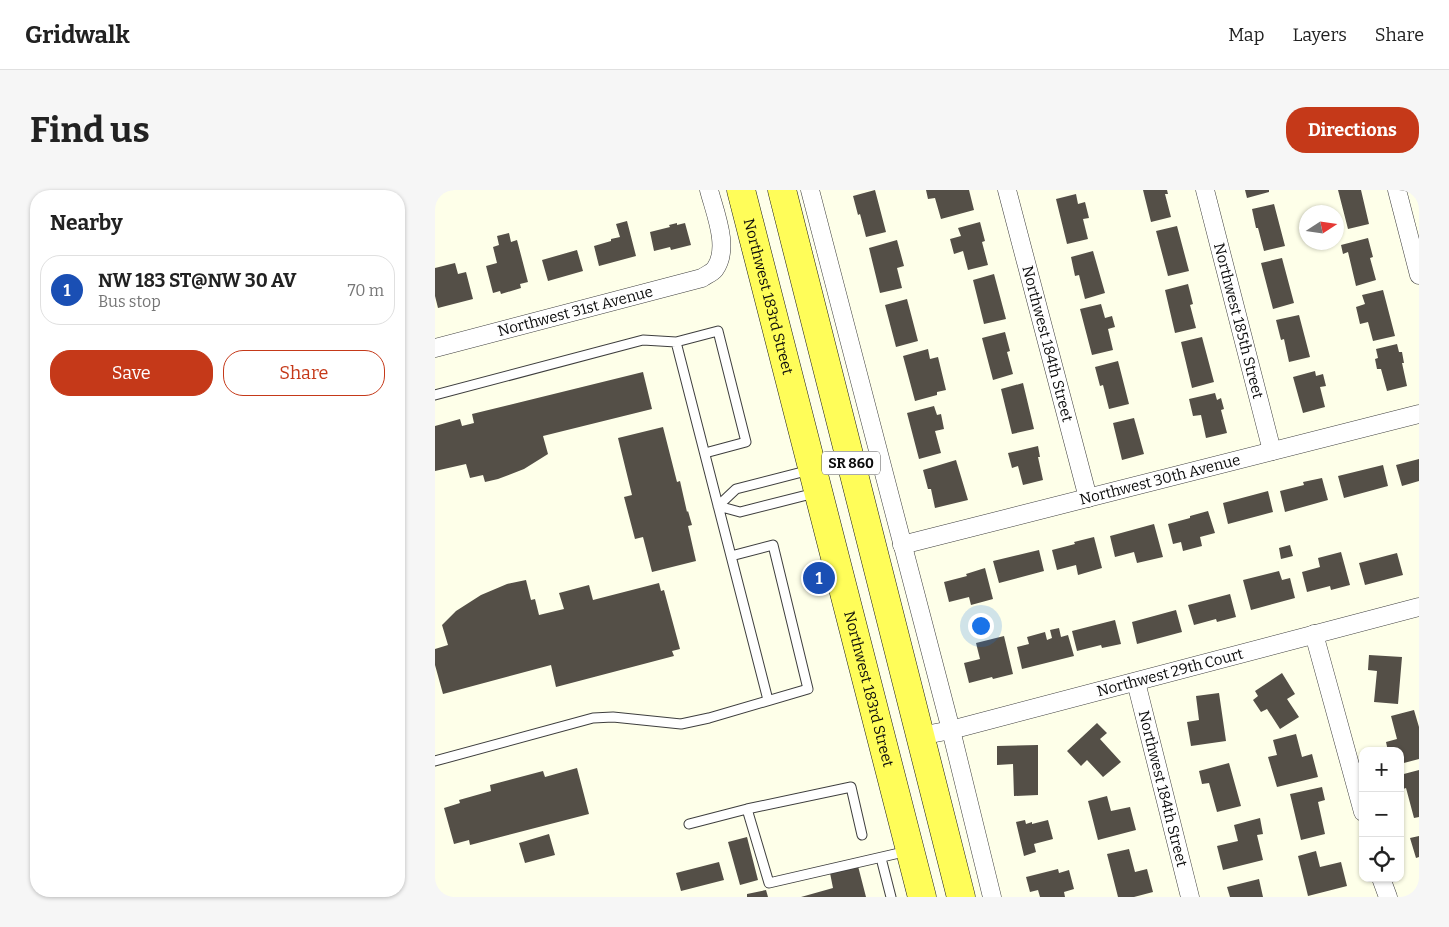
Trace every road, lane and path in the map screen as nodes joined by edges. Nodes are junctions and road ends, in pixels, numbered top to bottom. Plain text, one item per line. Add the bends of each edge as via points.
1 (709, 190) edge
2 (741, 190) edge
3 (782, 190) edge
4 (810, 190) edge
5 (1007, 190) edge
6 (1205, 190) edge
7 (1397, 190) edge
8 (1419, 275) edge
9 (676, 342) junction
10 (435, 348) edge
11 (435, 395) edge
12 (1419, 414) edge
13 (1272, 451) junction
14 (705, 453) junction
15 (815, 481) junction
16 (1088, 498) junction
17 (718, 506) junction
18 (902, 545) junction
19 (731, 556) junction
20 (1419, 607) edge
21 (1314, 634) junction
22 (1136, 682) junction
23 (869, 691) junction
24 (768, 700) junction
25 (951, 730) junction
26 (920, 736) junction
27 (435, 761) edge
28 (1359, 797) edge
29 (747, 809) junction
30 (689, 824) dead end
31 (862, 835) dead end
32 (910, 851) junction
33 (881, 858) junction
34 (1382, 882) edge
35 (891, 897) edge
36 (922, 897) edge
37 (961, 897) edge
38 (992, 897) edge
39 (1190, 897) edge
40 (1388, 897) edge

1 - 10 street, Northwest 31st Avenue via 722,250 714,271 702,278
2 - 15 main road, Northwest 183rd Street / SR 860
3 - 26 main road, SR 860
4 - 18 street
5 - 16 street, Northwest 184th Street
6 - 13 street, Northwest 185th Street
7 - 8 street
9 - 11 lane via 643,340
9 - 14 lane
9 - 14 lane via 719,331 746,442
12 - 13 street, Northwest 30th Avenue
13 - 16 street, Northwest 30th Avenue
14 - 17 lane
15 - 17 lane via 740,512
15 - 17 lane via 736,489
15 - 23 main road, Northwest 183rd Street / SR 860
16 - 18 street, Northwest 30th Avenue
17 - 19 lane
18 - 25 street
19 - 24 lane
19 - 24 lane via 773,545 808,689
20 - 21 street, Northwest 29th Court
21 - 22 street, Northwest 29th Court
21 - 28 street
22 - 25 street, Northwest 29th Court
22 - 39 street, Northwest 184th Street
23 - 26 main road via 890,720
23 - 32 main road, Northwest 183rd Street / SR 860
24 - 27 lane via 681,724 593,718
25 - 26 street, Northwest 29th Court
25 - 38 street
26 - 37 main road, SR 860
29 - 30 lane
29 - 31 lane via 851,787
29 - 33 lane via 769,883
32 - 33 lane
32 - 36 main road, Northwest 183rd Street / SR 860
33 - 35 lane
34 - 40 street

